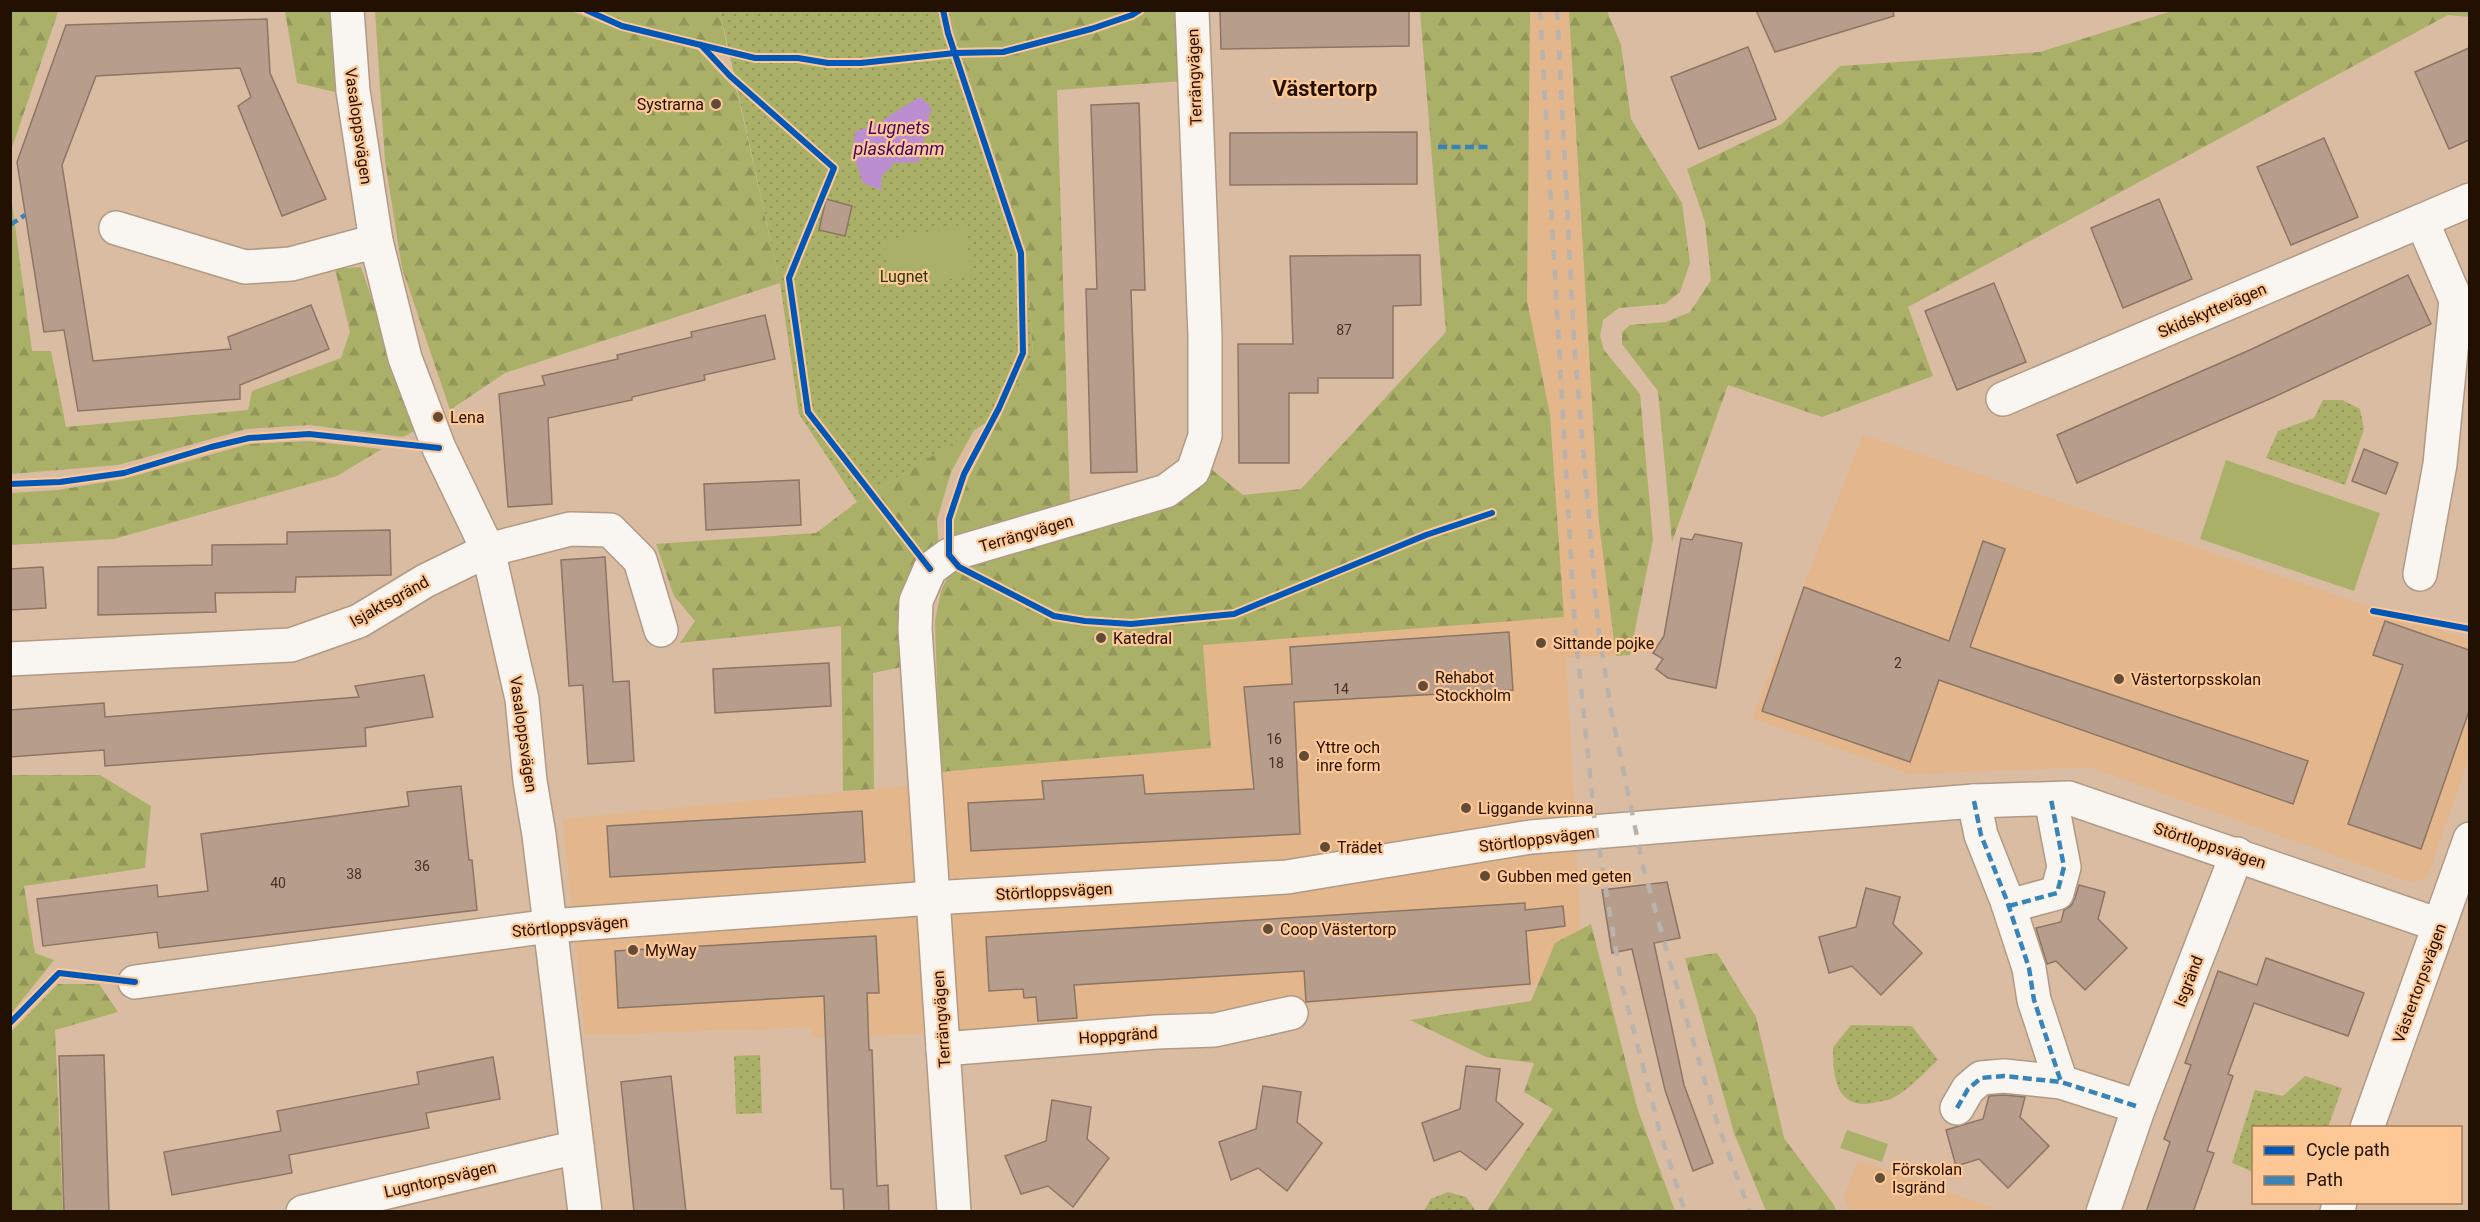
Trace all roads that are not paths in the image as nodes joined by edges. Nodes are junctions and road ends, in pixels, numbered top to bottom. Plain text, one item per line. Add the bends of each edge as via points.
1 (347, 10) edge
2 (1192, 10) edge
3 (2469, 200) edge
4 (2422, 222) junction
5 (116, 228) dead end
6 (375, 242) junction
7 (2003, 399) dead end
8 (488, 549) junction
9 (2420, 574) dead end
10 (661, 630) dead end
11 (10, 659) edge
12 (2050, 799) junction
13 (1974, 801) junction
14 (2469, 838) edge
15 (2237, 854) junction
16 (932, 898) junction
17 (2009, 906) junction
18 (2439, 925) junction
19 (550, 926) junction
20 (135, 982) dead end
21 (1291, 1013) dead end
22 (943, 1049) junction
23 (2061, 1082) junction
24 (2139, 1107) junction
25 (1957, 1108) dead end
26 (2368, 1126) edge
27 (577, 1147) junction
28 (303, 1212) edge
29 (585, 1212) edge
30 (954, 1212) edge
31 (2103, 1212) edge

1 - 6 street, Vasaloppsvägen via 353,91
2 - 16 street, Terrängvägen via 1205,336 1205,436 1192,471 1166,491 949,555 930,569 916,601 915,629
3 - 4 street, Skidskyttevägen
4 - 7 street, Skidskyttevägen
4 - 9 street via 2456,300 2440,464
5 - 6 street via 245,267 291,264
6 - 8 street, Vasaloppsvägen via 405,358 439,448
8 - 10 street, Isjaktsgränd via 570,529 610,530 640,560
8 - 11 street, Isjaktsgränd via 359,621 291,645
8 - 19 street, Vasaloppsvägen via 522,699
12 - 13 street, Störtloppsvägen
12 - 15 street, Störtloppsvägen via 2069,798
12 - 17 street via 2064,867 2057,893
13 - 16 street, Störtloppsvägen via 1531,837 1287,877
13 - 17 street via 1981,836
14 - 18 street, Västertorpsvägen
15 - 18 street, Störtloppsvägen
15 - 24 street, Isgränd
16 - 19 street, Störtloppsvägen
16 - 22 street, Terrängvägen
17 - 23 street
18 - 26 street, Västertorpsvägen
19 - 20 street, Störtloppsvägen
19 - 27 street, Vasaloppsvägen
21 - 22 street, Hoppgränd via 1215,1030
22 - 30 street, Terrängvägen
23 - 24 street
23 - 25 street via 2004,1076 1981,1078 1968,1089
24 - 31 street, Isgränd
27 - 28 street, Lugntorpsvägen
27 - 29 street, Vasaloppsvägen

